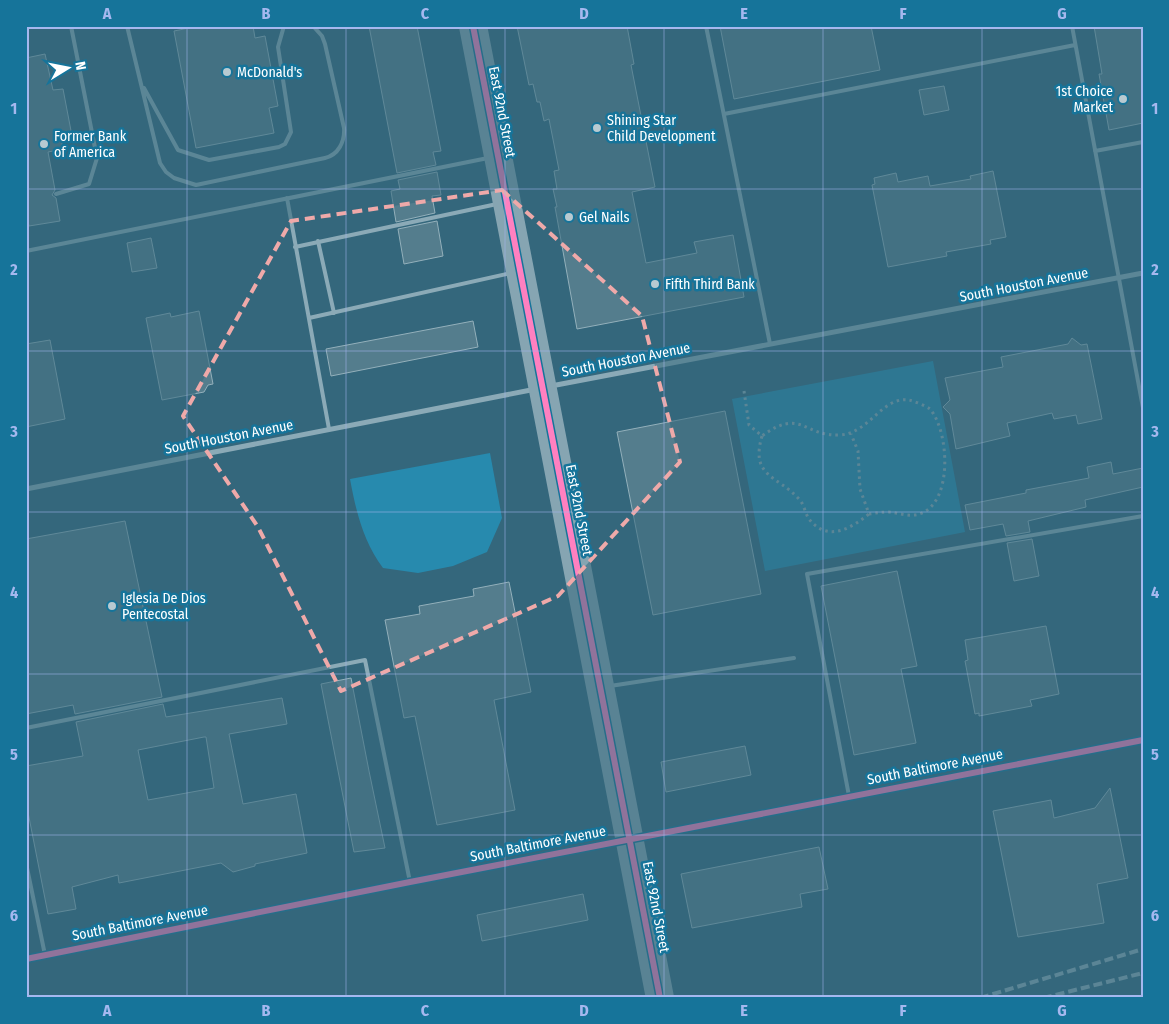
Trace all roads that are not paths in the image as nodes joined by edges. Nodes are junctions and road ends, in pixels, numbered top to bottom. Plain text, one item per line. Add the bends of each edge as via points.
1 (71, 26) edge
2 (128, 26) edge
3 (284, 26) edge
4 (313, 26) edge
5 (473, 26) edge
6 (706, 26) edge
7 (1072, 26) edge
8 (1075, 45) junction
9 (141, 84) junction
10 (724, 114) junction
11 (1143, 142) edge
12 (1095, 151) junction
13 (498, 156) junction
14 (56, 194) dead end
15 (287, 198) junction
16 (507, 202) junction
17 (318, 241) junction
18 (295, 247) junction
19 (26, 251) edge
20 (520, 271) junction
21 (1143, 273) edge
22 (1118, 278) junction
23 (334, 313) junction
24 (309, 318) junction
25 (770, 344) junction
26 (542, 388) junction
27 (1143, 408) edge
28 (329, 429) junction
29 (26, 489) edge
30 (1143, 516) edge
31 (794, 658) dead end
32 (600, 687) junction
33 (26, 728) edge
34 (1143, 740) edge
35 (849, 796) junction
36 (630, 839) junction
37 (26, 863) edge
38 (410, 882) junction
39 (45, 955) junction
40 (26, 959) edge
41 (660, 998) edge

1 - 14 lane via 97,158 89,184
2 - 9 lane
3 - 9 lane via 278,47 291,132 285,144 279,147 209,160 178,150
4 - 9 lane via 322,36 344,128 338,150 332,156 196,185 185,183 166,172 160,162
5 - 13 street, East 92nd Street
6 - 10 lane
7 - 8 lane
8 - 10 lane
8 - 12 lane
10 - 25 lane
11 - 12 lane
12 - 22 lane
13 - 15 lane
13 - 16 street, East 92nd Street
15 - 18 lane
15 - 19 lane
16 - 17 lane
16 - 20 street, East 92nd Street
17 - 18 lane
17 - 23 lane
18 - 24 lane
20 - 23 lane
20 - 26 street, East 92nd Street
21 - 22 street, South Houston Avenue
22 - 25 street, South Houston Avenue
22 - 27 lane
23 - 24 lane
24 - 28 lane
25 - 26 street, South Houston Avenue
26 - 28 street, South Houston Avenue
26 - 32 street, East 92nd Street
28 - 29 street, South Houston Avenue
30 - 35 lane via 807,574
31 - 32 lane
32 - 36 street, East 92nd Street
33 - 38 lane via 365,660
34 - 35 street, South Baltimore Avenue
35 - 36 street, South Baltimore Avenue
36 - 38 street, South Baltimore Avenue
36 - 41 street, East 92nd Street
37 - 39 lane
38 - 39 street, South Baltimore Avenue
39 - 40 street, South Baltimore Avenue

